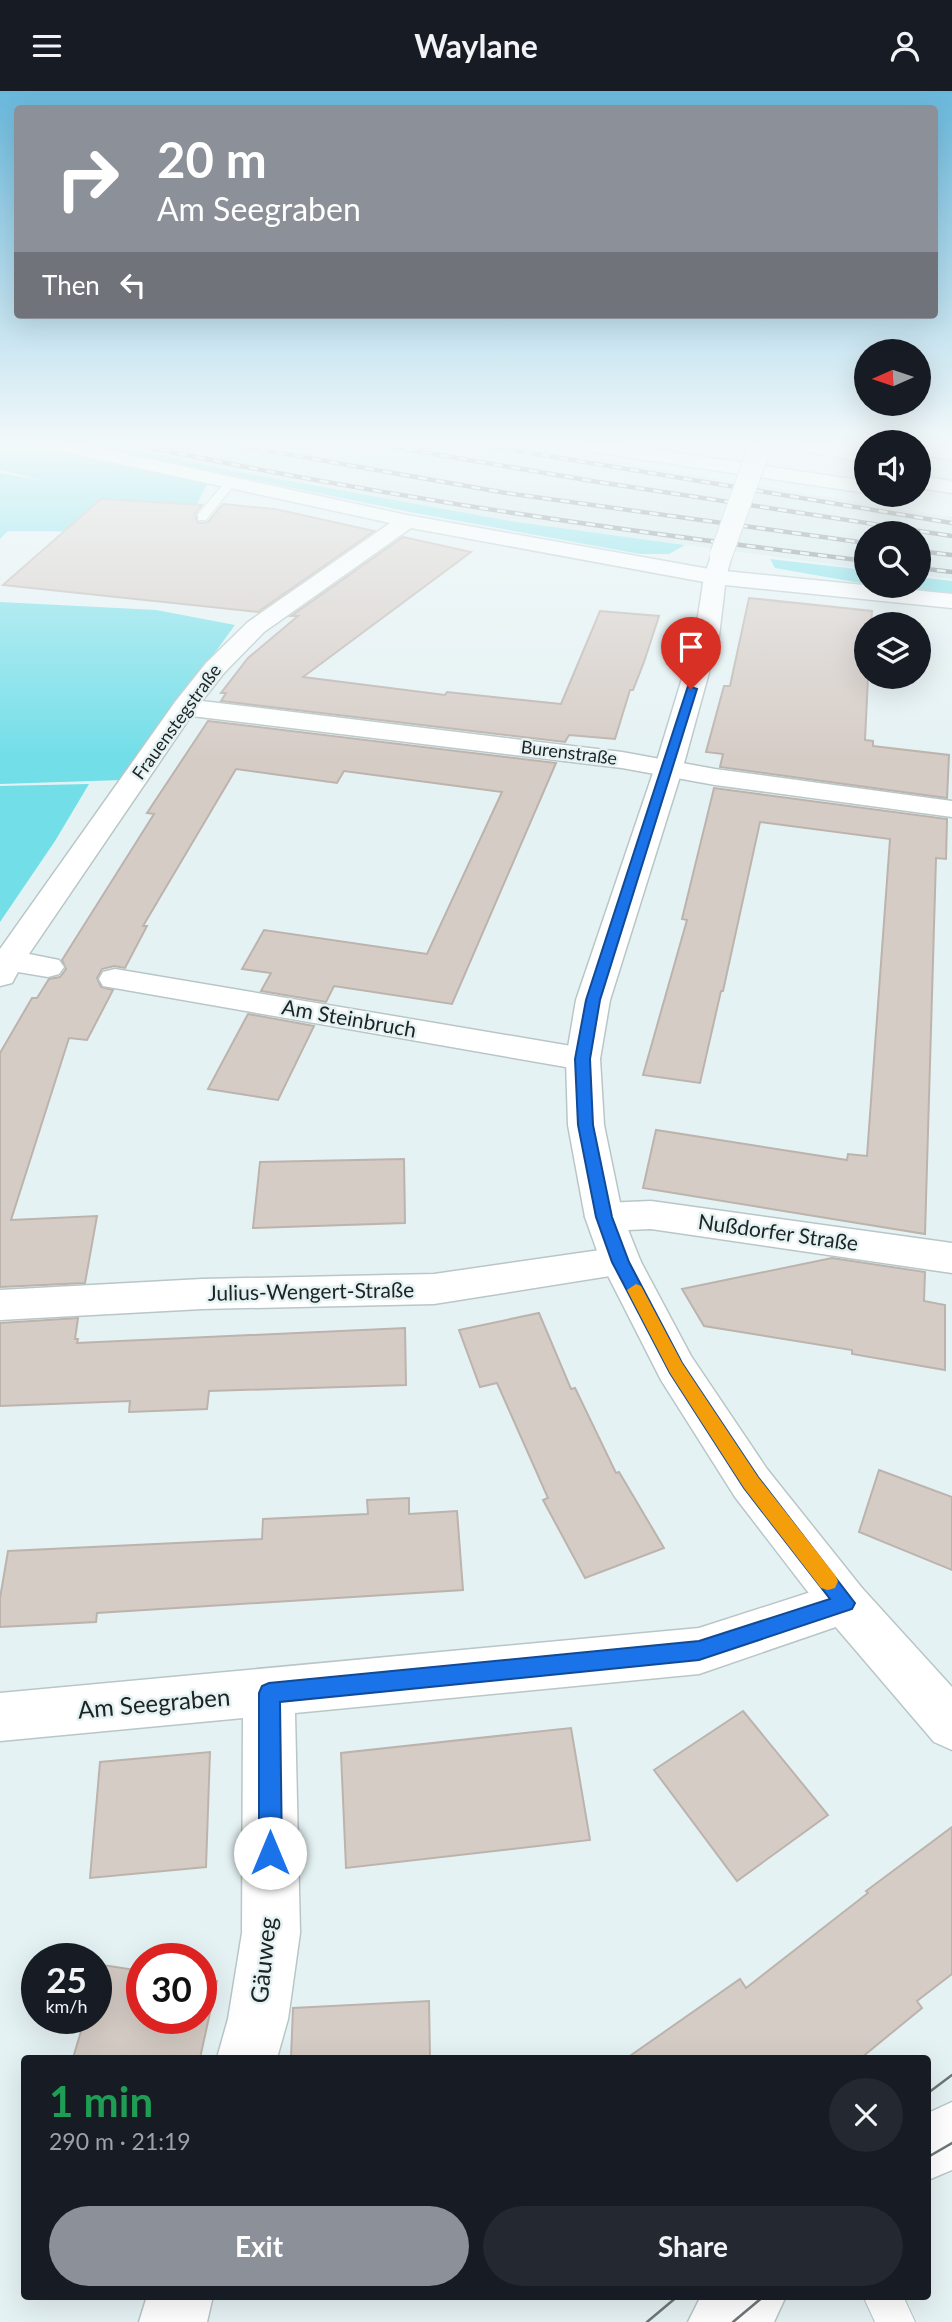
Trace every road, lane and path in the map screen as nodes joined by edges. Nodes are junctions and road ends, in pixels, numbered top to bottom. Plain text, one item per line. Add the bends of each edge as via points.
1 (365, 550) edge
2 (611, 550) edge
3 (724, 550) edge
4 (718, 566) junction
5 (952, 601) edge
6 (184, 707) junction
7 (669, 767) junction
8 (952, 809) edge
9 (48, 967) dead end
10 (4, 968) edge
11 (115, 979) dead end
12 (583, 1059) junction
13 (604, 1217) junction
14 (952, 1258) edge
15 (621, 1262) junction
16 (0, 1305) edge
17 (845, 1603) junction
18 (269, 1693) junction
19 (0, 1717) edge
20 (952, 1725) edge
21 (248, 2055) edge
22 (952, 2133) edge
23 (931, 2147) edge
24 (179, 2300) edge
25 (748, 2300) edge
26 (885, 2300) edge
27 (173, 2322) edge
28 (722, 2322) edge
29 (895, 2322) edge

1 - 6 main road, Frauenstegstraße via 242,638
2 - 4 main road
3 - 4 main road, bridge
4 - 5 main road
4 - 7 main road via 707,636
6 - 7 main road, Burenstraße
6 - 10 main road, Frauenstegstraße
7 - 8 main road, Burenstraße
7 - 12 main road via 593,1000
9 - 10 main road
11 - 12 main road, Am Steinbruch
12 - 13 main road via 586,1125
13 - 14 main road, Nußdorfer Straße via 651,1215
13 - 15 main road
15 - 16 main road, Julius-Wengert-Straße via 434,1289 202,1294
15 - 17 main road via 676,1368 751,1483
17 - 18 main road, Am Seegraben via 699,1651
17 - 20 main road
18 - 19 main road, Am Seegraben
18 - 21 main road, Gäuweg via 271,1933
22 - 23 main road
24 - 27 main road
25 - 28 main road
26 - 29 lane

